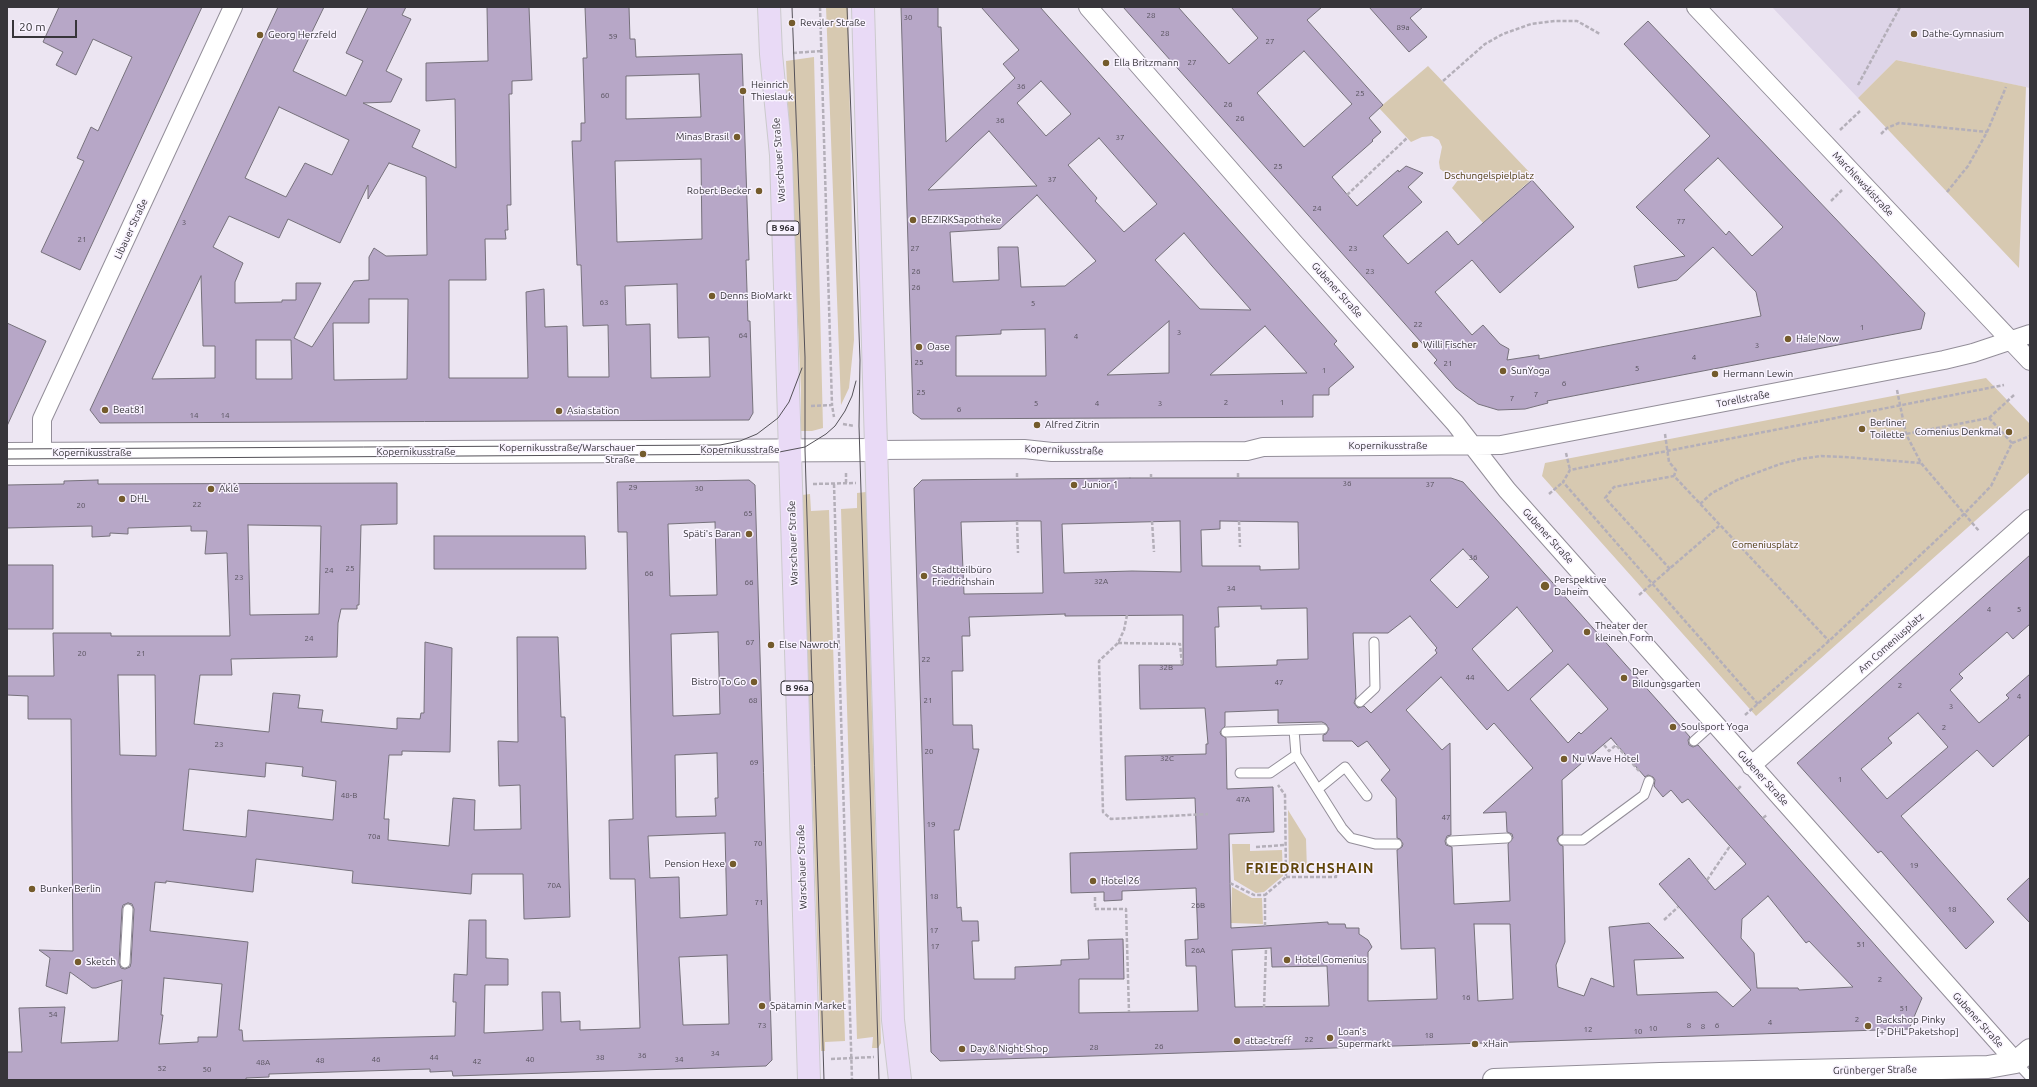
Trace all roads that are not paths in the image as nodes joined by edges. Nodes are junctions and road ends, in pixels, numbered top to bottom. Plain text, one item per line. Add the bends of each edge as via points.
1 (234, 7) edge
2 (769, 7) edge
3 (863, 7) edge
4 (1088, 7) edge
5 (1696, 7) edge
6 (2030, 334) edge
7 (2011, 341) junction
8 (2030, 361) edge
9 (1473, 446) junction
10 (790, 450) junction
11 (877, 450) junction
12 (42, 453) junction
13 (7, 454) edge
14 (2030, 519) edge
15 (1374, 642) dead end
16 (1360, 702) dead end
17 (1714, 723) junction
18 (1323, 729) dead end
19 (1294, 730) junction
20 (1226, 732) dead end
21 (1694, 741) dead end
22 (1296, 755) junction
23 (1752, 766) junction
24 (1240, 773) dead end
25 (1649, 782) road end
26 (1318, 789) junction
27 (1367, 796) dead end
28 (1508, 838) dead end
29 (1563, 840) dead end
30 (1452, 841) dead end
31 (1397, 844) dead end
32 (128, 909) dead end
33 (125, 963) dead end
34 (2025, 1063) edge
35 (809, 1080) edge
36 (900, 1080) edge
37 (1494, 1080) edge

1 - 12 street, Libauer Straße via 42,419
2 - 10 main road, Warschauer Straße / B 96a via 781,154
3 - 11 main road
4 - 9 street, Gubener Straße via 1293,242 1432,396
5 - 7 street, Marchlewskistraße
6 - 7 street, Torellstraße
7 - 8 street, Marchlewskistraße
7 - 9 street, Torellstraße via 1944,360 1870,375 1501,445
9 - 11 street, Kopernikusstraße via 1263,447 1247,451 1052,452 1024,448
9 - 17 street, Gubener Straße via 1507,490
10 - 11 street, Kopernikusstraße
10 - 12 street, Kopernikusstraße
10 - 35 main road, Warschauer Straße / B 96a
11 - 36 main road via 893,1020
12 - 13 street, Kopernikusstraße
14 - 23 street, Am Comeniusplatz
15 - 16 lane via 1375,688
17 - 21 lane
17 - 23 street, Gubener Straße
18 - 19 lane
19 - 20 lane
19 - 22 lane
22 - 24 lane via 1270,773
22 - 26 lane
23 - 34 street, Gubener Straße
25 - 29 lane via 1644,795 1583,840
26 - 27 lane via 1345,767
26 - 31 lane via 1351,838 1375,844
28 - 30 lane
32 - 33 lane
34 - 37 street, Grünberger Straße via 1918,1069

